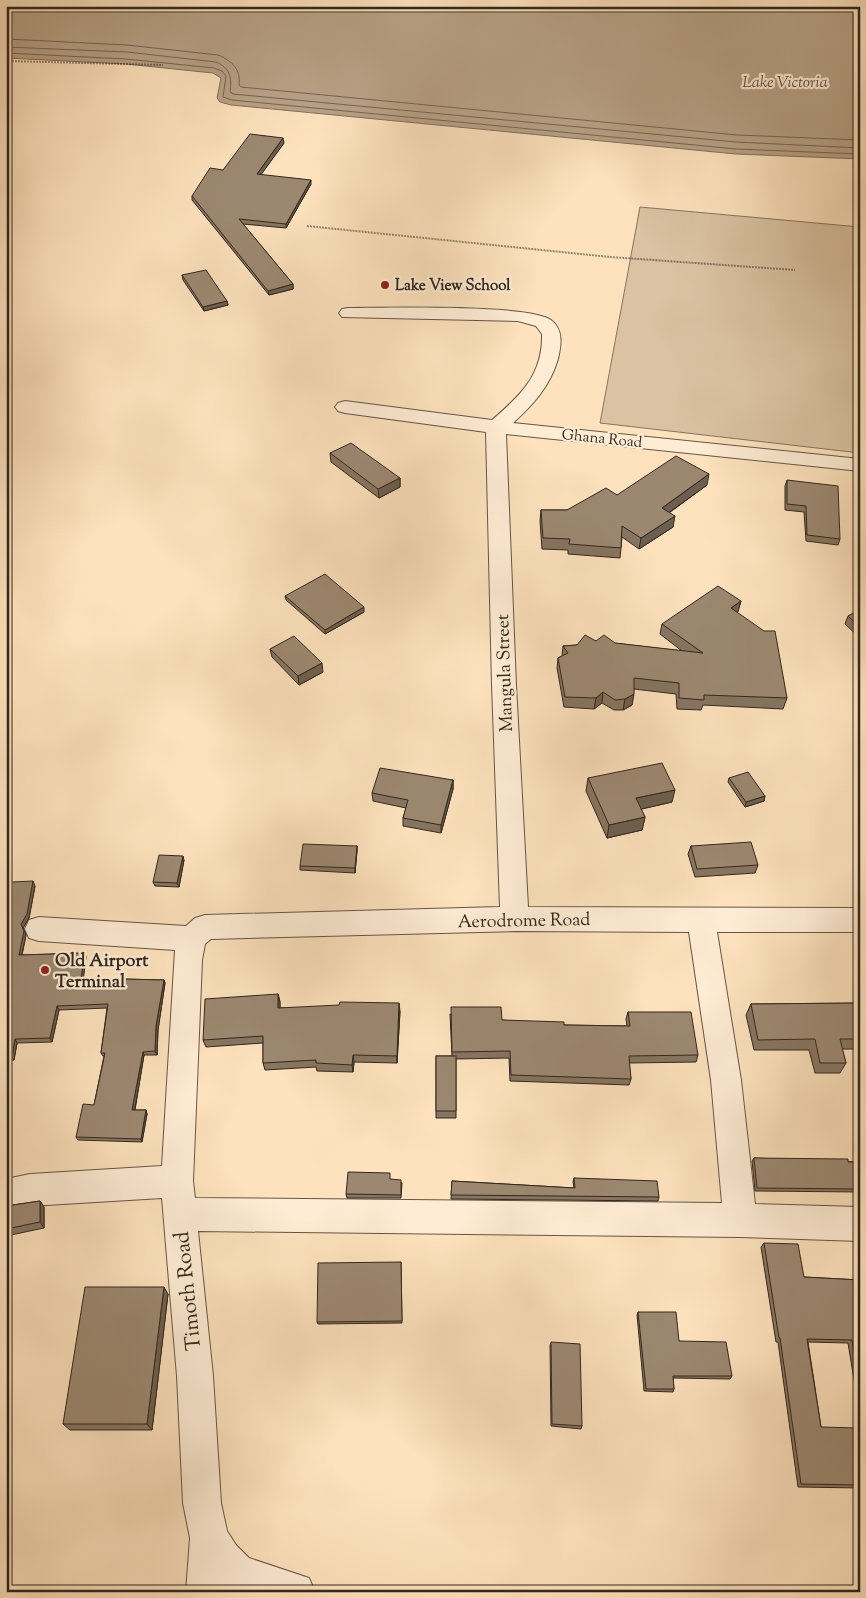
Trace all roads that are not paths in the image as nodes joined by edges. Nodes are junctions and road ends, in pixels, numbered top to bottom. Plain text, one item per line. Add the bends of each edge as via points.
1 (348, 313) dead end
2 (345, 407) dead end
3 (496, 427) junction
4 (860, 465) edge
5 (515, 919) junction
6 (701, 919) junction
7 (860, 920) edge
8 (39, 929) dead end
9 (192, 938) junction
10 (177, 1181) junction
11 (6, 1194) edge
12 (179, 1214) junction
13 (740, 1220) junction
14 (860, 1224) edge
15 (209, 1538) junction
16 (206, 1592) edge
17 (295, 1592) edge

1 - 3 street via 518,316 543,323 553,338 546,367 531,395
2 - 3 street, Ghana Road
3 - 4 street, Ghana Road
3 - 5 street, Mangula Street
5 - 6 street, Aerodrome Road
5 - 9 street, Aerodrome Road via 205,927
6 - 7 street, Aerodrome Road
6 - 13 street via 726,1080
8 - 9 street
9 - 10 street, Timoth Road via 188,960
10 - 11 street
10 - 12 street, Timoth Road
12 - 13 street
12 - 15 street, Timoth Road via 195,1376 202,1503
13 - 14 street
15 - 16 street
15 - 17 street, Timoth Road via 236,1573

